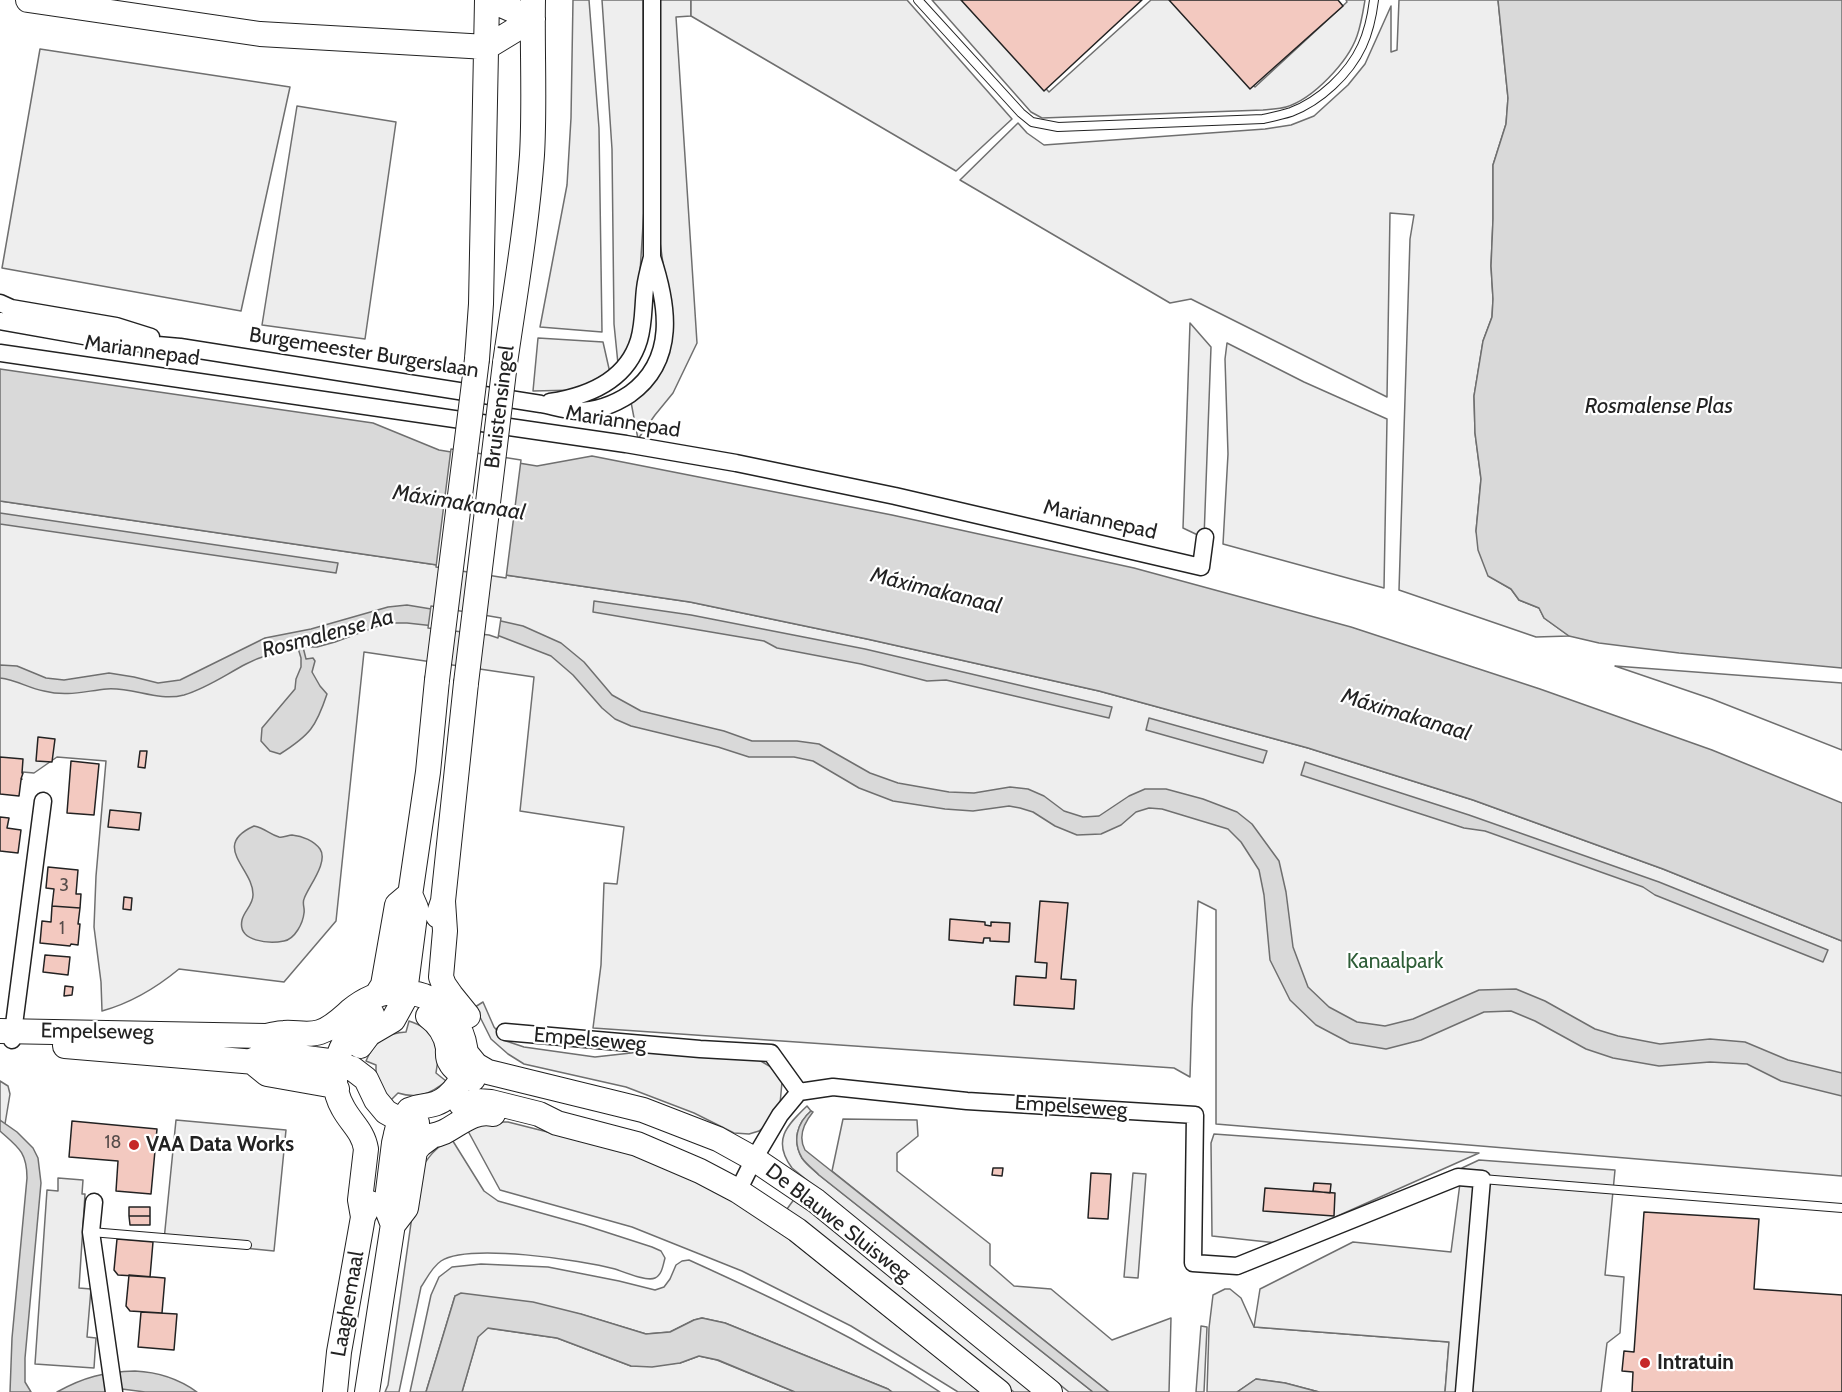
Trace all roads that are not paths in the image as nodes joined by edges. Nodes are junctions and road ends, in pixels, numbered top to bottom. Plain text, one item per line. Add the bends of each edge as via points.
1 (28, 0) edge
2 (489, 0) edge
3 (652, 0) edge
4 (918, 0) edge
5 (1374, 0) edge
6 (533, 10) edge
7 (487, 47) junction
8 (652, 258) junction
9 (0, 303) edge
10 (0, 321) edge
11 (180, 347) junction
12 (0, 353) edge
13 (541, 404) junction
14 (1205, 537) dead end
15 (43, 801) dead end
16 (443, 901) junction
17 (392, 999) junction
18 (433, 1000) junction
19 (341, 1031) junction
20 (505, 1032) dead end
21 (6, 1036) edge
22 (473, 1065) junction
23 (343, 1076) junction
24 (566, 1091) junction
25 (800, 1092) junction
26 (470, 1109) junction
27 (364, 1123) junction
28 (411, 1130) junction
29 (754, 1159) junction
30 (1482, 1179) junction
31 (738, 1191) junction
32 (93, 1202) dead end
33 (1842, 1208) edge
34 (393, 1225) junction
35 (91, 1232) junction
36 (247, 1245) dead end
37 (114, 1392) edge
38 (335, 1392) edge
39 (367, 1392) edge
40 (999, 1392) edge
41 (1050, 1392) edge
42 (1464, 1392) edge

1 - 7 main road via 260,34
2 - 6 main road, Bruistensingel
2 - 7 main road, Bruistensingel
3 - 8 street, Burgemeester Burgerslaan
4 - 5 lane via 1021,113 1032,122 1058,127 1263,119 1292,111 1330,88 1351,65 1363,45
6 - 7 main road
6 - 16 main road, Bruistensingel, bridge via 534,95 528,200 466,683
7 - 17 main road, Bruistensingel, bridge via 477,359 410,894 416,908
8 - 13 street, Burgemeester Burgerslaan via 639,339 622,371 573,399
8 - 13 street, Burgemeester Burgerslaan via 660,283 665,332 658,358 644,380 623,398 596,409 575,411
9 - 11 street via 116,326
10 - 11 street via 112,341
11 - 13 street, Burgemeester Burgerslaan
12 - 14 street, Mariannepad via 736,463 1201,567
15 - 21 street
16 - 18 main road, Bruistensingel via 435,928 429,980
16 - 22 main road, Bruistensingel via 441,976 444,986 473,1023
17 - 18 main road via 424,996
17 - 19 main road, Empelseweg via 353,1009
17 - 22 main road via 439,1025 447,1040 450,1063
17 - 23 main road via 393,1020 360,1044
18 - 22 main road via 456,1023
19 - 21 main road, Empelseweg via 266,1036
19 - 23 main road
20 - 25 street, Empelseweg via 771,1053
21 - 23 main road, Empelseweg via 209,1059 251,1061 269,1053
22 - 24 main road, De Blauwe Sluisweg via 548,1096
22 - 24 main road, De Blauwe Sluisweg via 487,1055 499,1063 552,1077
22 - 26 main road
22 - 28 main road via 447,1097 432,1106 409,1110
23 - 27 main road via 343,1107
23 - 28 main road via 366,1078 379,1106
24 - 29 main road, De Blauwe Sluisweg via 644,1110 718,1139
25 - 29 street via 780,1115
25 - 30 street, Empelseweg via 834,1087 967,1101 1195,1115 1193,1263 1236,1266 1458,1177
26 - 28 main road via 469,1117 441,1133
26 - 31 main road, De Blauwe Sluisweg via 535,1124 557,1123 637,1144
27 - 28 main road
27 - 38 main road, Laaghemaal via 366,1149 360,1200 363,1217
28 - 34 main road, Laaghemaal via 386,1207
28 - 34 main road, Laaghemaal via 420,1144 415,1151 406,1208
29 - 31 street
29 - 41 main road, De Blauwe Sluisweg via 816,1201
30 - 33 lane
30 - 42 street
31 - 40 main road, De Blauwe Sluisweg via 797,1230
32 - 35 street
34 - 39 main road, Laaghemaal
35 - 36 lane
35 - 37 street

